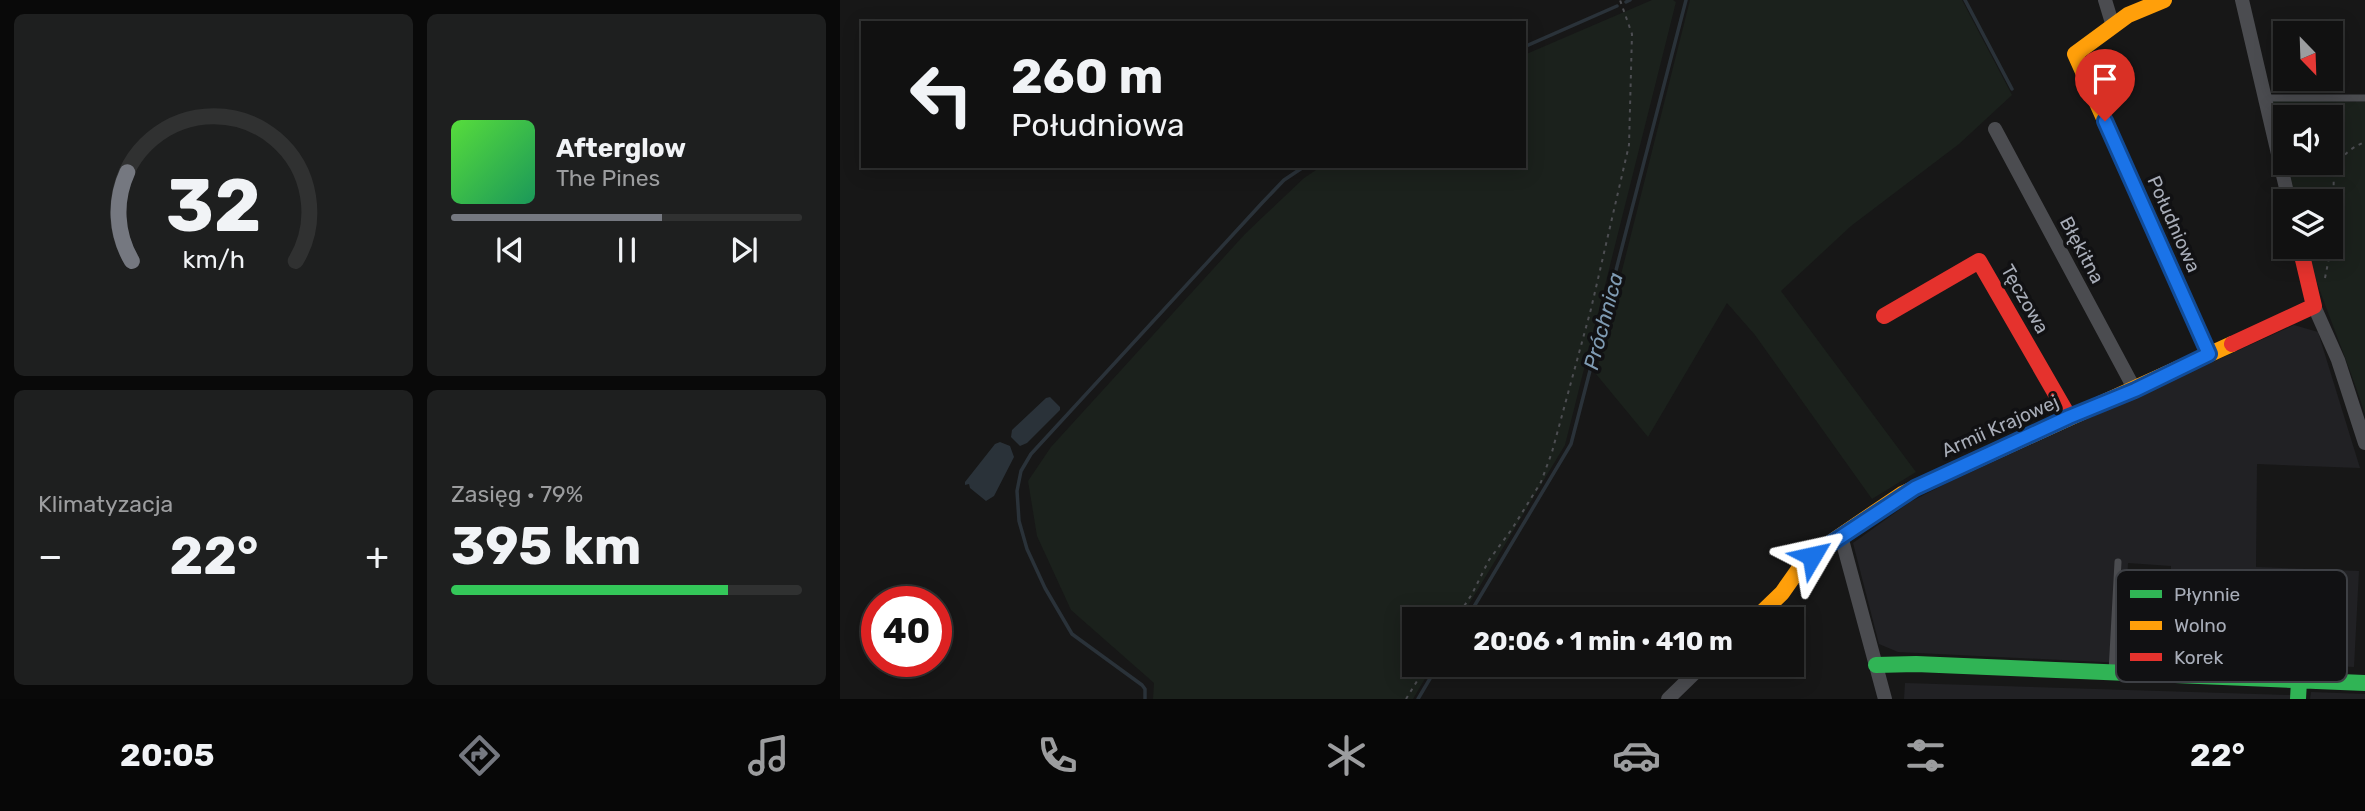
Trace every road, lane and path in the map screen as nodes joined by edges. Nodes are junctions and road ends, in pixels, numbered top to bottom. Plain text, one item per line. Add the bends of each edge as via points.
1 (1620, 0) edge
2 (2105, 0) edge
3 (2164, 0) edge
4 (2242, 0) edge
5 (2112, 23) junction
6 (2265, 98) junction
7 (2365, 98) edge
8 (1994, 129) dead end
9 (2365, 142) edge
10 (2286, 189) edge
11 (2303, 259) edge
12 (2309, 288) junction
13 (2314, 306) junction
14 (1884, 316) dead end
15 (2209, 354) junction
16 (2135, 390) junction
17 (2069, 417) junction
18 (2365, 443) edge
19 (1841, 536) junction
20 (2118, 562) dead end
21 (2118, 570) edge
22 (2116, 599) edge
23 (1464, 607) edge
24 (1767, 607) edge
25 (1875, 665) junction
26 (2365, 669) edge
27 (2112, 672) junction
28 (2116, 672) edge
29 (1420, 677) edge
30 (1691, 677) edge
31 (2340, 682) edge
32 (2365, 683) edge
33 (1406, 699) edge
34 (1668, 699) edge
35 (1885, 699) edge

1 - 23 path via 1632,33 1629,145 1591,309 1541,482
2 - 5 street
3 - 5 street, Południowa
4 - 6 street
5 - 15 street, Południowa via 2075,54
6 - 7 lane
6 - 10 street
8 - 16 street, Błękitna
9 - 12 path via 2346,152 2334,171 2328,270 2326,278
11 - 12 street
12 - 13 street
13 - 15 street, Armii Krajowej
13 - 18 street via 2338,360
14 - 17 street, Tęczowa via 1979,261
15 - 16 street, Armii Krajowej
16 - 17 street, Armii Krajowej
17 - 19 street, Armii Krajowej via 1909,491
19 - 24 street, Armii Krajowej via 1801,566
19 - 25 street
20 - 21 lane
22 - 27 lane
25 - 27 street
25 - 35 street
26 - 32 street
27 - 28 street
29 - 33 path
30 - 34 street
31 - 32 street

